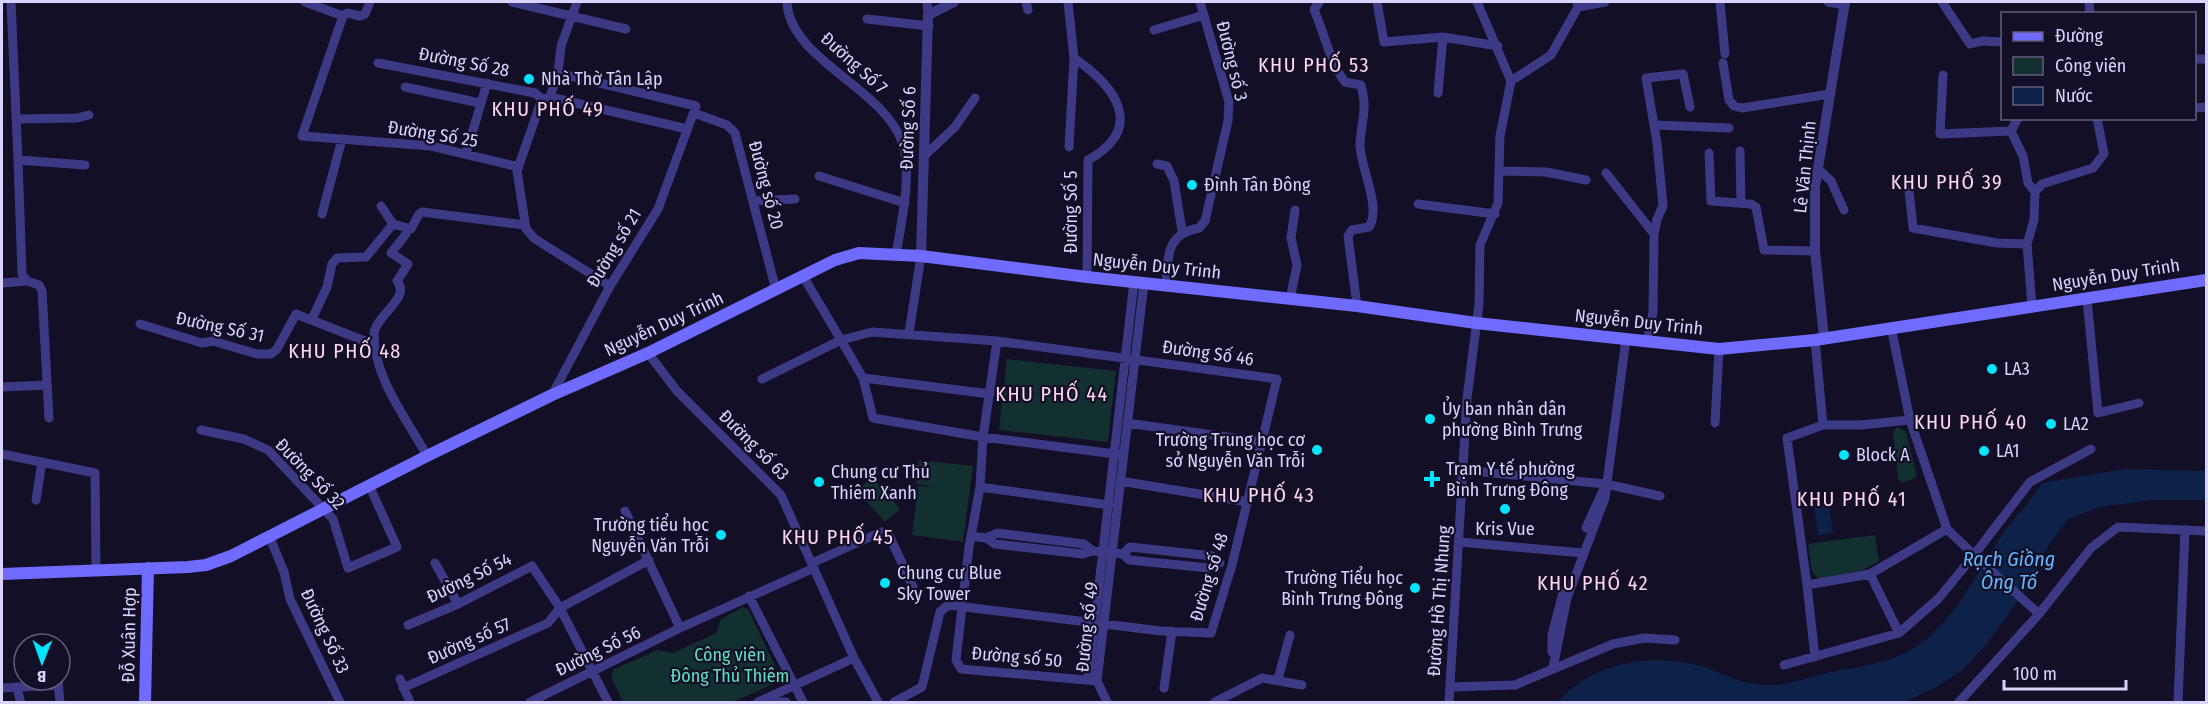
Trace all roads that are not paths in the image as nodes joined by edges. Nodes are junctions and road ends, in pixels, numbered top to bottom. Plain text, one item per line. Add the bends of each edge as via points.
1 (11, 2) edge
2 (305, 2) edge
3 (370, 2) edge
4 (512, 2) edge
5 (577, 2) edge
6 (787, 2) edge
7 (927, 2) edge
8 (954, 2) edge
9 (1068, 2) edge
10 (1200, 2) edge
11 (1319, 2) edge
12 (1377, 2) edge
13 (1477, 2) edge
14 (1605, 2) edge
15 (1720, 2) edge
16 (1828, 2) edge
17 (1942, 2) edge
18 (1845, 3) edge
19 (1577, 4) edge
20 (572, 15) junction
21 (1204, 15) junction
22 (343, 16) junction
23 (867, 19) dead end
24 (929, 21) junction
25 (626, 29) dead end
26 (1154, 30) dead end
27 (1443, 37) junction
28 (2001, 42) edge
29 (1498, 46) junction
30 (1074, 58) junction
31 (378, 63) dead end
32 (558, 73) junction
33 (1943, 75) dead end
34 (1511, 81) junction
35 (487, 83) junction
36 (405, 87) dead end
37 (1438, 93) dead end
38 (1830, 94) junction
39 (546, 98) junction
40 (975, 98) dead end
41 (480, 104) junction
42 (1689, 107) dead end
43 (694, 113) junction
44 (89, 114) dead end
45 (16, 119) junction
46 (2017, 120) edge
47 (2097, 120) edge
48 (1655, 125) junction
49 (1729, 128) dead end
50 (687, 129) junction
51 (2011, 131) junction
52 (342, 139) junction
53 (1069, 147) dead end
54 (1740, 151) dead end
55 (1709, 153) dead end
56 (466, 154) junction
57 (923, 157) junction
58 (18, 160) junction
59 (1157, 164) dead end
60 (85, 165) dead end
61 (519, 167) junction
62 (1818, 169) junction
63 (1500, 171) junction
64 (1606, 173) dead end
65 (819, 176) dead end
66 (1586, 180) dead end
67 (1908, 181) dead end
68 (2035, 192) junction
69 (795, 199) dead end
70 (753, 201) junction
71 (904, 202) junction
72 (1741, 203) junction
73 (1418, 204) dead end
74 (381, 206) dead end
75 (1295, 210) dead end
76 (1844, 210) dead end
77 (322, 214) dead end
78 (1495, 214) junction
79 (393, 224) junction
80 (525, 225) junction
81 (1182, 231) junction
82 (406, 234) dead end
83 (1654, 234) junction
84 (2027, 244) junction
85 (1815, 251) junction
86 (896, 255) junction
87 (921, 256) junction
88 (803, 276) junction
89 (1087, 277) junction
90 (2206, 279) edge
91 (27, 281) junction
92 (1139, 282) junction
93 (2, 283) edge
94 (1166, 285) junction
95 (610, 286) junction
96 (776, 290) junction
97 (1290, 299) junction
98 (2087, 299) junction
99 (1357, 306) junction
100 (2032, 306) junction
101 (312, 319) junction
102 (1476, 323) junction
103 (140, 324) dead end
104 (1891, 327) junction
105 (909, 333) junction
106 (1626, 339) junction
107 (1820, 339) junction
108 (841, 340) junction
109 (997, 342) junction
110 (1647, 343) junction
111 (375, 345) junction
112 (1719, 349) junction
113 (648, 353) junction
114 (1130, 358) junction
115 (863, 378) junction
116 (762, 379) dead end
117 (1277, 379) joint
118 (47, 385) junction
119 (2, 387) edge
120 (990, 394) junction
121 (552, 395) junction
122 (2139, 403) dead end
123 (49, 418) dead end
124 (1910, 420) junction
125 (1127, 423) junction
126 (1715, 423) dead end
127 (1823, 425) junction
128 (201, 430) dead end
129 (983, 436) junction
130 (1263, 442) junction
131 (2091, 449) dead end
132 (2, 454) edge
133 (1119, 454) junction
134 (427, 456) junction
135 (42, 462) junction
136 (1463, 470) junction
137 (1120, 481) junction
138 (1606, 484) junction
139 (369, 485) junction
140 (980, 487) junction
141 (1660, 496) dead end
142 (36, 500) dead end
143 (1248, 502) junction
144 (1109, 505) junction
145 (324, 508) junction
146 (625, 511) dead end
147 (1947, 530) junction
148 (2185, 530) junction
149 (2205, 531) edge
150 (971, 536) junction
151 (270, 538) junction
152 (1460, 542) junction
153 (1102, 552) junction
154 (1580, 552) junction
155 (1974, 555) junction
156 (649, 560) junction
157 (435, 563) dead end
158 (813, 565) junction
159 (1232, 565) junction
160 (96, 570) junction
161 (2, 574) edge
162 (148, 574) junction
163 (1870, 574) junction
164 (1808, 585) junction
165 (913, 587) dead end
166 (749, 596) junction
167 (458, 604) junction
168 (962, 607) junction
169 (560, 608) junction
170 (2039, 614) junction
171 (1099, 623) junction
172 (408, 625) dead end
173 (680, 628) junction
174 (1172, 631) junction
175 (1899, 633) junction
176 (1290, 635) dead end
177 (1675, 640) dead end
178 (1815, 657) junction
179 (854, 658) junction
180 (1784, 665) dead end
181 (1553, 667) junction
182 (593, 671) junction
183 (1278, 679) junction
184 (1093, 681) junction
185 (795, 685) junction
186 (1302, 685) dead end
187 (1450, 687) junction
188 (1164, 688) dead end
189 (18, 692) edge
190 (20, 700) dead end
191 (145, 702) edge
192 (340, 702) edge
193 (410, 702) edge
194 (530, 702) edge
195 (608, 702) edge
196 (761, 702) edge
197 (777, 702) edge
198 (786, 702) edge
199 (803, 702) edge
200 (878, 702) edge
201 (894, 702) edge
202 (1107, 702) edge
203 (1215, 702) edge
204 (1449, 702) edge
205 (1959, 702) edge
206 (2178, 702) edge

1 - 45 street
2 - 22 street
3 - 22 street via 364,16
4 - 20 street
5 - 20 street
6 - 71 street, Đường Số 7 via 787,16 798,33 890,118 903,145
7 - 24 street, Đường Số 6
8 - 24 street
9 - 30 street
10 - 21 street, Đường số 3
11 - 99 street via 1314,10 1333,67 1345,82 1361,85 1366,105 1360,146 1371,193 1371,223 1369,227 1352,230 1348,236
12 - 27 street via 1384,42
13 - 29 street
14 - 19 street
15 - 38 street via 1729,100 1734,106
16 - 18 street
17 - 28 street via 1970,44
18 - 38 street, Lê Văn Thịnh
19 - 34 street via 1551,55
20 - 25 street
20 - 32 street via 561,46
21 - 26 street
21 - 81 street, Đường số 3 via 1225,86 1228,121 1203,224
22 - 52 street, Đường Số 25 via 302,136
23 - 24 street
24 - 57 street, Đường Số 6
27 - 29 street
27 - 37 street
29 - 34 street
30 - 53 street
30 - 89 street, Đường Số 5 via 1114,93 1120,110 1116,138 1088,160
31 - 35 street, Đường Số 28
32 - 39 street
32 - 43 street, Đường số 20 via 696,106
33 - 51 street via 1940,134
34 - 63 street, Đường Hồ Thị Nhung via 1500,136
35 - 39 street, Đường Số 28
35 - 41 street
36 - 41 street
38 - 62 street, Lê Văn Thịnh
39 - 50 street, Đường Số 28
39 - 61 street
40 - 57 street via 955,127
41 - 56 street
42 - 48 street via 1683,74 1646,78
43 - 50 street, Đường số 21
43 - 70 street, Đường số 20 via 726,125 735,134
44 - 45 street via 76,118
45 - 58 street
46 - 51 street
47 - 68 street via 2104,154 2093,168 2042,184
48 - 49 street
48 - 83 street via 1664,206
50 - 95 street, Đường số 21 via 658,209
51 - 68 street via 2023,156 2028,183
52 - 56 street, Đường Số 25 via 431,146
52 - 77 street
54 - 72 street
55 - 72 street via 1711,201
56 - 61 street, Đường Số 25
57 - 87 street, Đường Số 6
58 - 60 street
58 - 91 street via 22,274
59 - 81 street via 1167,166 1174,181
61 - 80 street
62 - 76 street via 1831,181
62 - 85 street, Lê Văn Thịnh
63 - 66 street via 1546,172
63 - 78 street, Đường Hồ Thị Nhung
64 - 83 street
65 - 71 street
67 - 84 street via 1913,228 1996,243
68 - 84 street via 2034,220
69 - 70 street
70 - 96 street, Đường số 20
71 - 86 street, Đường Số 7
72 - 85 street via 1756,207 1764,250
73 - 78 street
74 - 79 street
75 - 97 street via 1292,238 1297,265
78 - 102 street, Đường Hồ Thị Nhung via 1480,245
79 - 80 street via 411,229 422,213
79 - 101 street via 366,257 337,258
80 - 95 street via 535,239
81 - 94 street via 1170,250
82 - 111 street via 391,252 408,264 397,281 401,291 375,326
83 - 110 street via 1653,312
84 - 100 street
85 - 107 street, Lê Văn Thịnh
86 - 87 main road, Nguyễn Duy Trinh
86 - 88 main road, Nguyễn Duy Trinh via 859,253
87 - 89 main road, Nguyễn Duy Trinh
87 - 105 street
88 - 96 main road, Nguyễn Duy Trinh
88 - 108 street
89 - 92 main road, Nguyễn Duy Trinh
90 - 98 main road, Nguyễn Duy Trinh
91 - 93 street
91 - 118 street via 39,285 42,291
92 - 94 main road, Nguyễn Duy Trinh
92 - 114 street, Đường số 49
94 - 97 main road, Nguyễn Duy Trinh
95 - 121 street, Đường số 21
96 - 113 main road, Nguyễn Duy Trinh
97 - 99 main road, Nguyễn Duy Trinh
98 - 100 main road, Nguyễn Duy Trinh
98 - 122 street via 2098,413
99 - 102 main road, Nguyễn Duy Trinh
100 - 104 main road, Nguyễn Duy Trinh
101 - 103 street, Đường Số 31 via 296,314 271,354 257,354 213,341 202,343
101 - 111 street
102 - 106 main road, Nguyễn Duy Trinh
102 - 136 street, Đường Hồ Thị Nhung
104 - 107 main road, Nguyễn Duy Trinh
104 - 124 street
105 - 108 street, Đường Số 46 via 872,332
105 - 109 street, Đường Số 46
106 - 110 main road, Nguyễn Duy Trinh
106 - 138 street
107 - 112 main road, Nguyễn Duy Trinh
107 - 127 street
108 - 115 street
108 - 116 street, Đường Số 46
109 - 114 street, Đường Số 46
109 - 120 street
110 - 112 main road, Nguyễn Duy Trinh
111 - 134 street via 383,378
112 - 126 street
113 - 121 main road, Nguyễn Duy Trinh
113 - 158 street, Đường số 63 via 677,391 781,495
114 - 117 street, Đường Số 46
114 - 125 street, Đường số 49
114 - 133 street
115 - 120 street
115 - 129 street via 873,418
117 - 130 street, Đường số 48
118 - 119 street
118 - 123 street
120 - 129 street
121 - 134 main road, Nguyễn Duy Trinh
124 - 127 street
124 - 147 street
125 - 130 street
125 - 133 street, Đường số 49
127 - 164 street via 1787,438
128 - 145 street, Đường Số 32 via 244,439 268,450
129 - 133 street
129 - 140 street
130 - 143 street, Đường số 48
131 - 155 street via 2030,482
132 - 135 street
133 - 137 street, Đường số 49
133 - 144 street
134 - 139 main road, Nguyễn Duy Trinh
135 - 142 street
135 - 160 street via 95,472
136 - 138 street
136 - 152 street, Đường Hồ Thị Nhung
137 - 143 street
137 - 153 street, Đường số 49
138 - 141 street
138 - 154 street
139 - 145 main road, Nguyễn Duy Trinh
139 - 145 street, Đường Số 32 via 397,547 348,568 337,527
140 - 144 street
140 - 150 street
143 - 159 street, Đường số 48
144 - 153 street
145 - 151 main road, Nguyễn Duy Trinh
146 - 156 street
147 - 155 street
147 - 163 street
148 - 149 street
148 - 170 street via 2118,527 2091,548
148 - 206 street
150 - 153 street via 995,544 1083,554
150 - 168 street
151 - 162 main road, Nguyễn Duy Trinh via 206,565 167,568
151 - 192 street, Đường Số 33 via 290,599
152 - 154 street
152 - 187 street, Đường Hồ Thị Nhung
153 - 159 street via 1123,554 1129,560 1209,568 1220,563
153 - 171 street, Đường số 49
154 - 181 street via 1552,635
155 - 170 street
155 - 175 street via 1939,598
156 - 169 street
156 - 173 street
157 - 167 street
158 - 165 street, Đường Số 56 via 881,532 888,533
158 - 166 street, Đường Số 56
158 - 179 street, Đường số 63
159 - 174 street, Đường số 48 via 1211,633
160 - 161 main road, Nguyễn Duy Trinh
160 - 162 main road, Nguyễn Duy Trinh
162 - 191 main road, Đỗ Xuân Hợp
163 - 164 street
163 - 175 street
164 - 178 street
166 - 173 street, Đường Số 56
166 - 185 street
167 - 169 street, Đường Số 54 via 532,566
167 - 172 street, Đường Số 54
168 - 171 street, Đường số 48
168 - 184 street, Đường số 50 via 956,660 961,669
168 - 201 street, Đường số 48 via 948,605 940,612 922,687
169 - 182 street, Đường Số 54
169 - 193 street, Đường số 57 via 548,623 402,684
170 - 205 street
171 - 174 street, Đường số 48
171 - 184 street, Đường số 49
173 - 182 street, Đường Số 56
174 - 188 street
175 - 178 street
176 - 183 street
177 - 181 street via 1644,638 1613,644
178 - 180 street
179 - 185 street
179 - 200 street, Đường số 63
181 - 187 street via 1515,685
182 - 194 street, Đường Số 56
182 - 195 street
183 - 186 street
183 - 203 street via 1262,678
184 - 202 street, Đường số 49
185 - 196 street
185 - 199 street
187 - 204 street, Đường Hồ Thị Nhung
189 - 190 street
197 - 198 street

